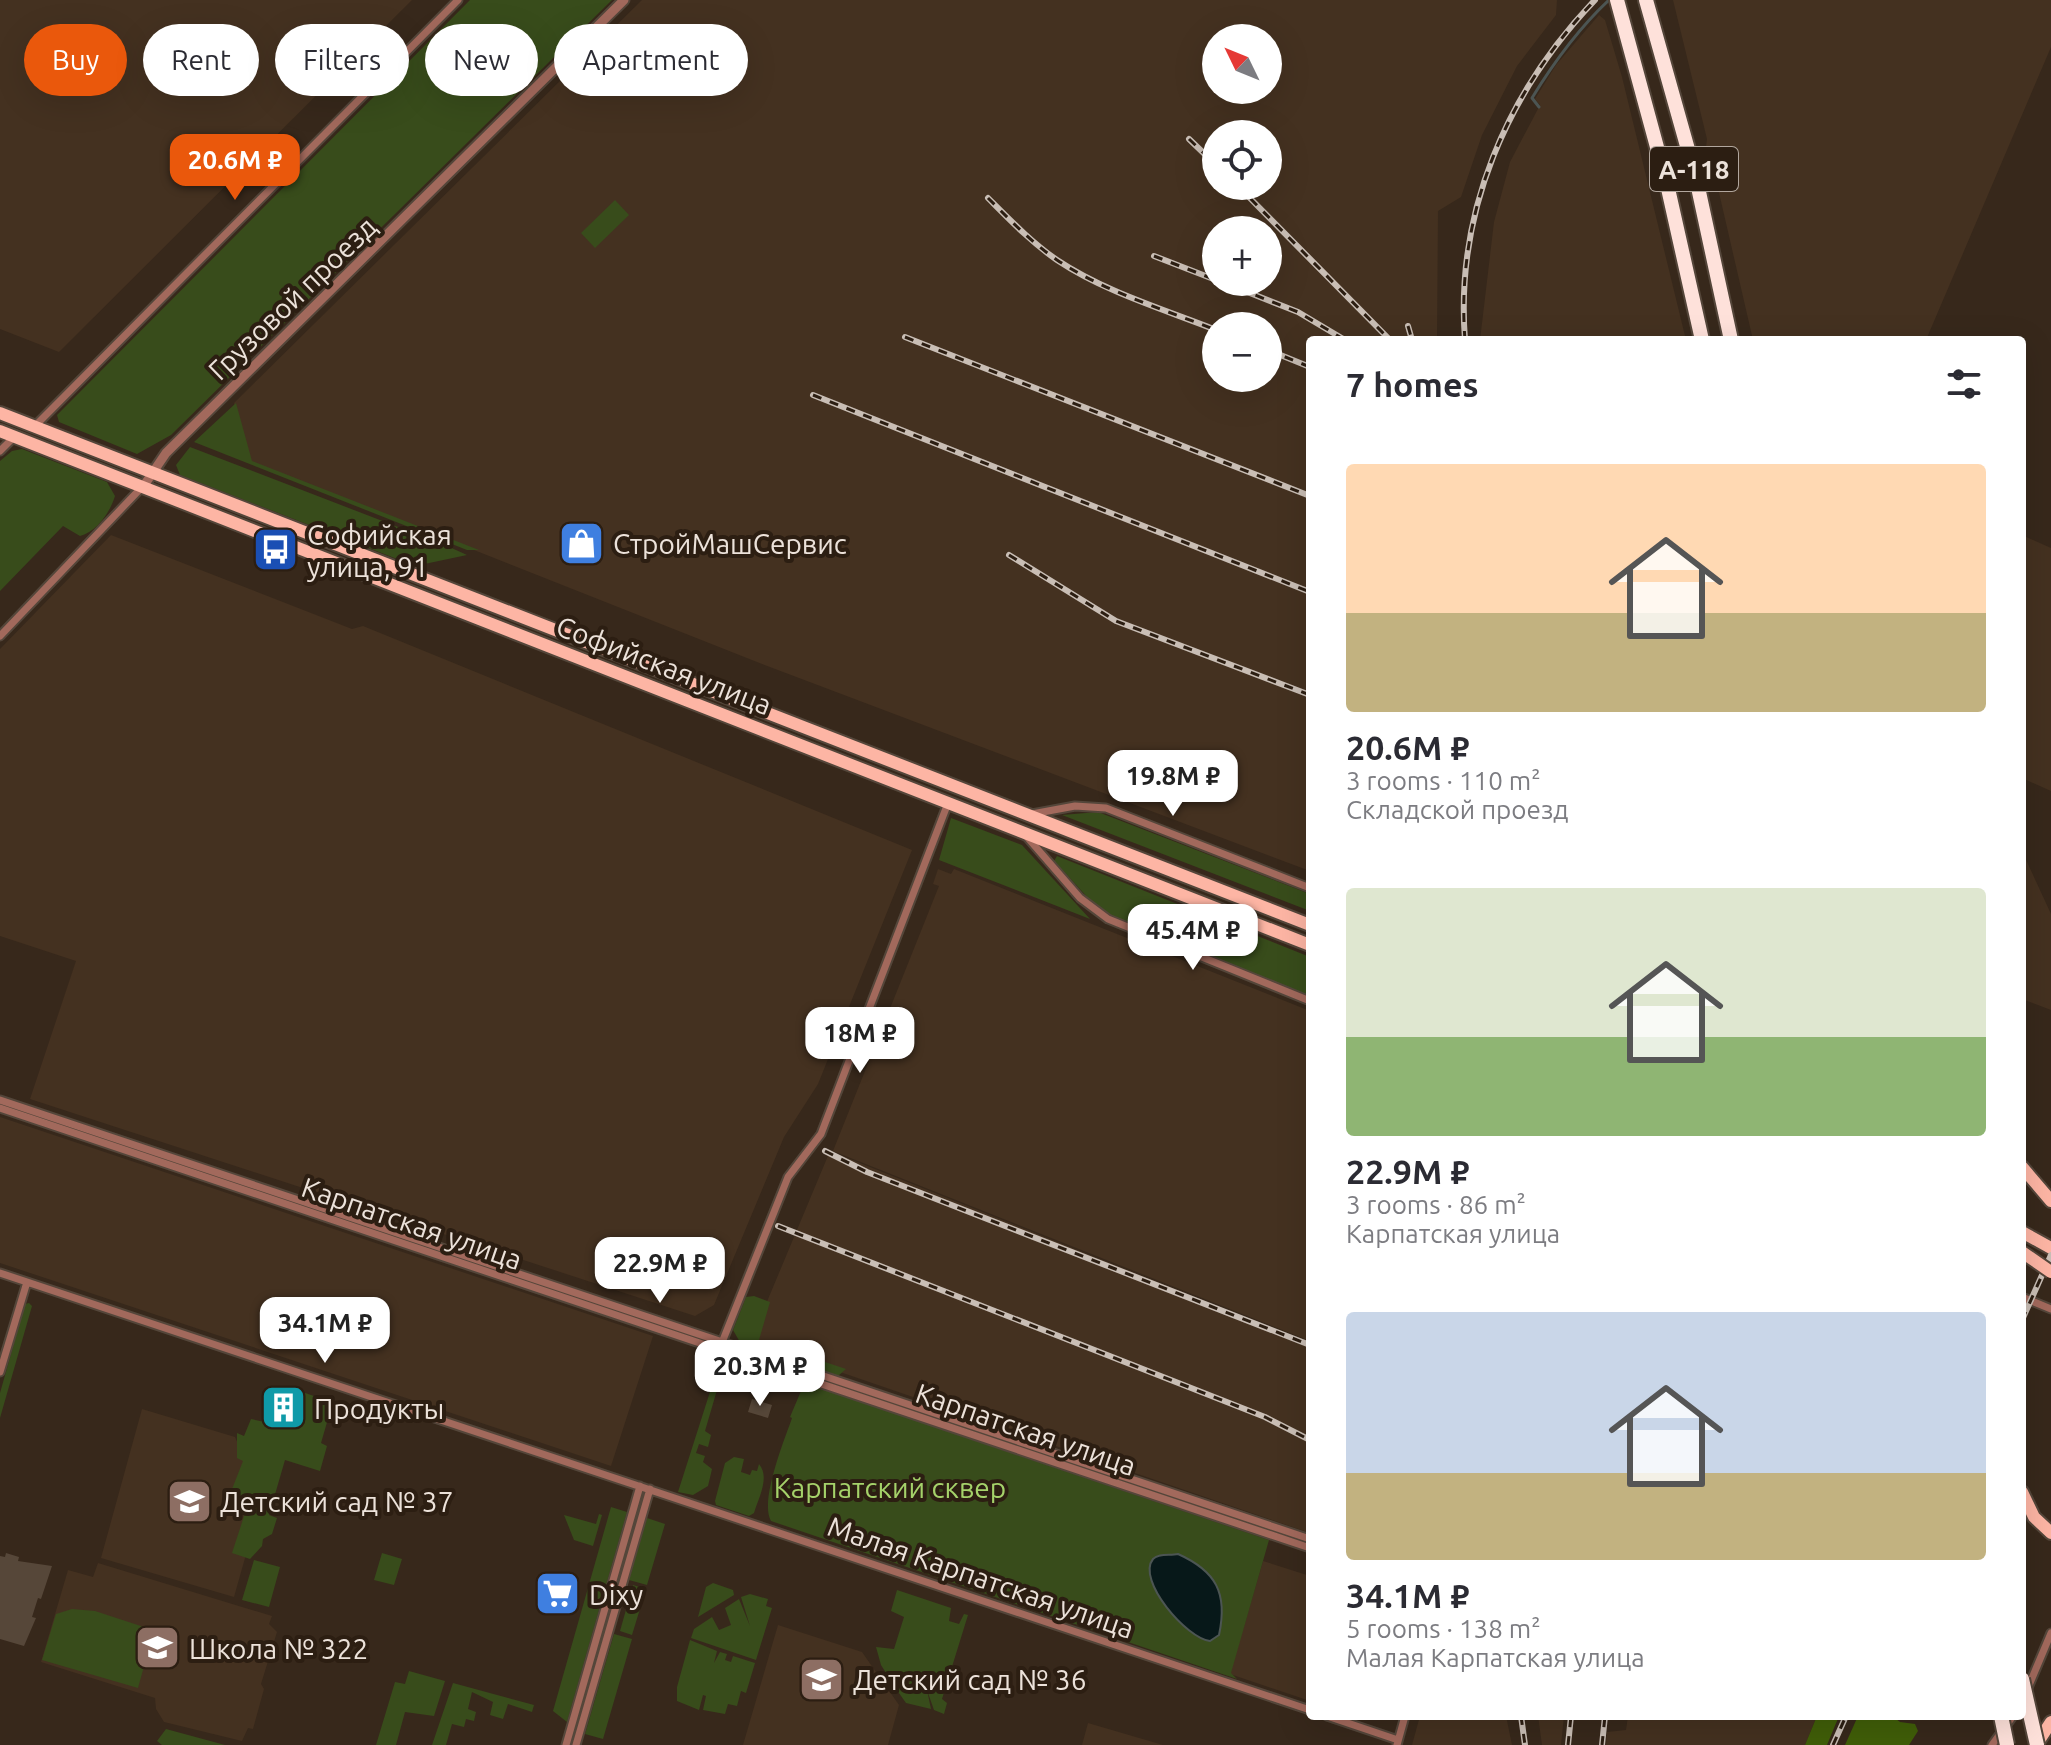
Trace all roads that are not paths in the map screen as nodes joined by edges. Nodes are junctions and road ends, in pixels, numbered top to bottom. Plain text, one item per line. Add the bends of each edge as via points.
1 (458, 0) edge
2 (624, 0) edge
3 (1617, 0) edge
4 (1646, 0) edge
5 (1701, 336) edge
6 (1730, 336) edge
7 (0, 413) edge
8 (35, 426) junction
9 (0, 431) edge
10 (14, 437) junction
11 (0, 451) edge
12 (151, 472) junction
13 (143, 487) junction
14 (0, 636) edge
15 (948, 803) junction
16 (1029, 815) junction
17 (1023, 832) junction
18 (1306, 886) edge
19 (1306, 923) edge
20 (1306, 943) edge
21 (1306, 999) edge
22 (0, 1100) edge
23 (0, 1108) edge
24 (2026, 1172) edge
25 (2051, 1201) edge
26 (2026, 1234) edge
27 (2051, 1248) edge
28 (2026, 1252) edge
29 (2026, 1253) edge
30 (2051, 1262) edge
31 (2051, 1272) edge
32 (0, 1273) edge
33 (27, 1282) junction
34 (2026, 1299) edge
35 (2051, 1309) edge
36 (721, 1346) junction
37 (0, 1372) edge
38 (640, 1486) junction
39 (650, 1489) junction
40 (2026, 1500) edge
41 (2051, 1533) edge
42 (1306, 1538) edge
43 (1306, 1547) edge
44 (2051, 1633) edge
45 (2026, 1691) edge
46 (2026, 1698) edge
47 (1306, 1709) edge
48 (1338, 1720) edge
49 (1404, 1720) edge
50 (2002, 1720) edge
51 (2010, 1720) edge
52 (2051, 1722) edge
53 (1398, 1742) edge
54 (566, 1745) edge
55 (576, 1745) edge
56 (1992, 1745) edge
57 (2007, 1745) edge
58 (2036, 1745) edge

1 - 8 street
2 - 12 street, Грузовой проезд
3 - 5 highway, А-118
4 - 6 highway, А-118 via 1696,178
7 - 8 main road, Софийская улица
8 - 12 main road, Софийская улица
9 - 10 main road, Софийская улица
10 - 11 street
10 - 13 main road, Софийская улица
12 - 13 street, Грузовой проезд
12 - 16 main road, Софийская улица
13 - 14 street, Грузовой проезд
13 - 15 main road, Софийская улица
15 - 17 main road, Софийская улица
15 - 36 street via 821,1134 788,1177
16 - 18 street via 1075,806 1106,808
16 - 19 main road, Софийская улица
17 - 20 main road, Софийская улица
17 - 21 street via 1080,898 1108,919
22 - 36 street, Карпатская улица
23 - 36 street, Карпатская улица
24 - 25 main road
26 - 27 main road
28 - 30 main road, bridge
29 - 31 main road, bridge
32 - 33 street, Малая Карпатская улица
33 - 37 street
33 - 38 street, Малая Карпатская улица
34 - 35 street
36 - 42 street, Карпатская улица
36 - 43 street, Карпатская улица
38 - 39 street, Малая Карпатская улица
38 - 54 street
39 - 47 street, Малая Карпатская улица
39 - 55 street
40 - 41 main road
44 - 45 street
46 - 58 highway, bridge
48 - 53 street
49 - 53 street
50 - 57 highway, bridge
51 - 56 street
52 - 58 main road

